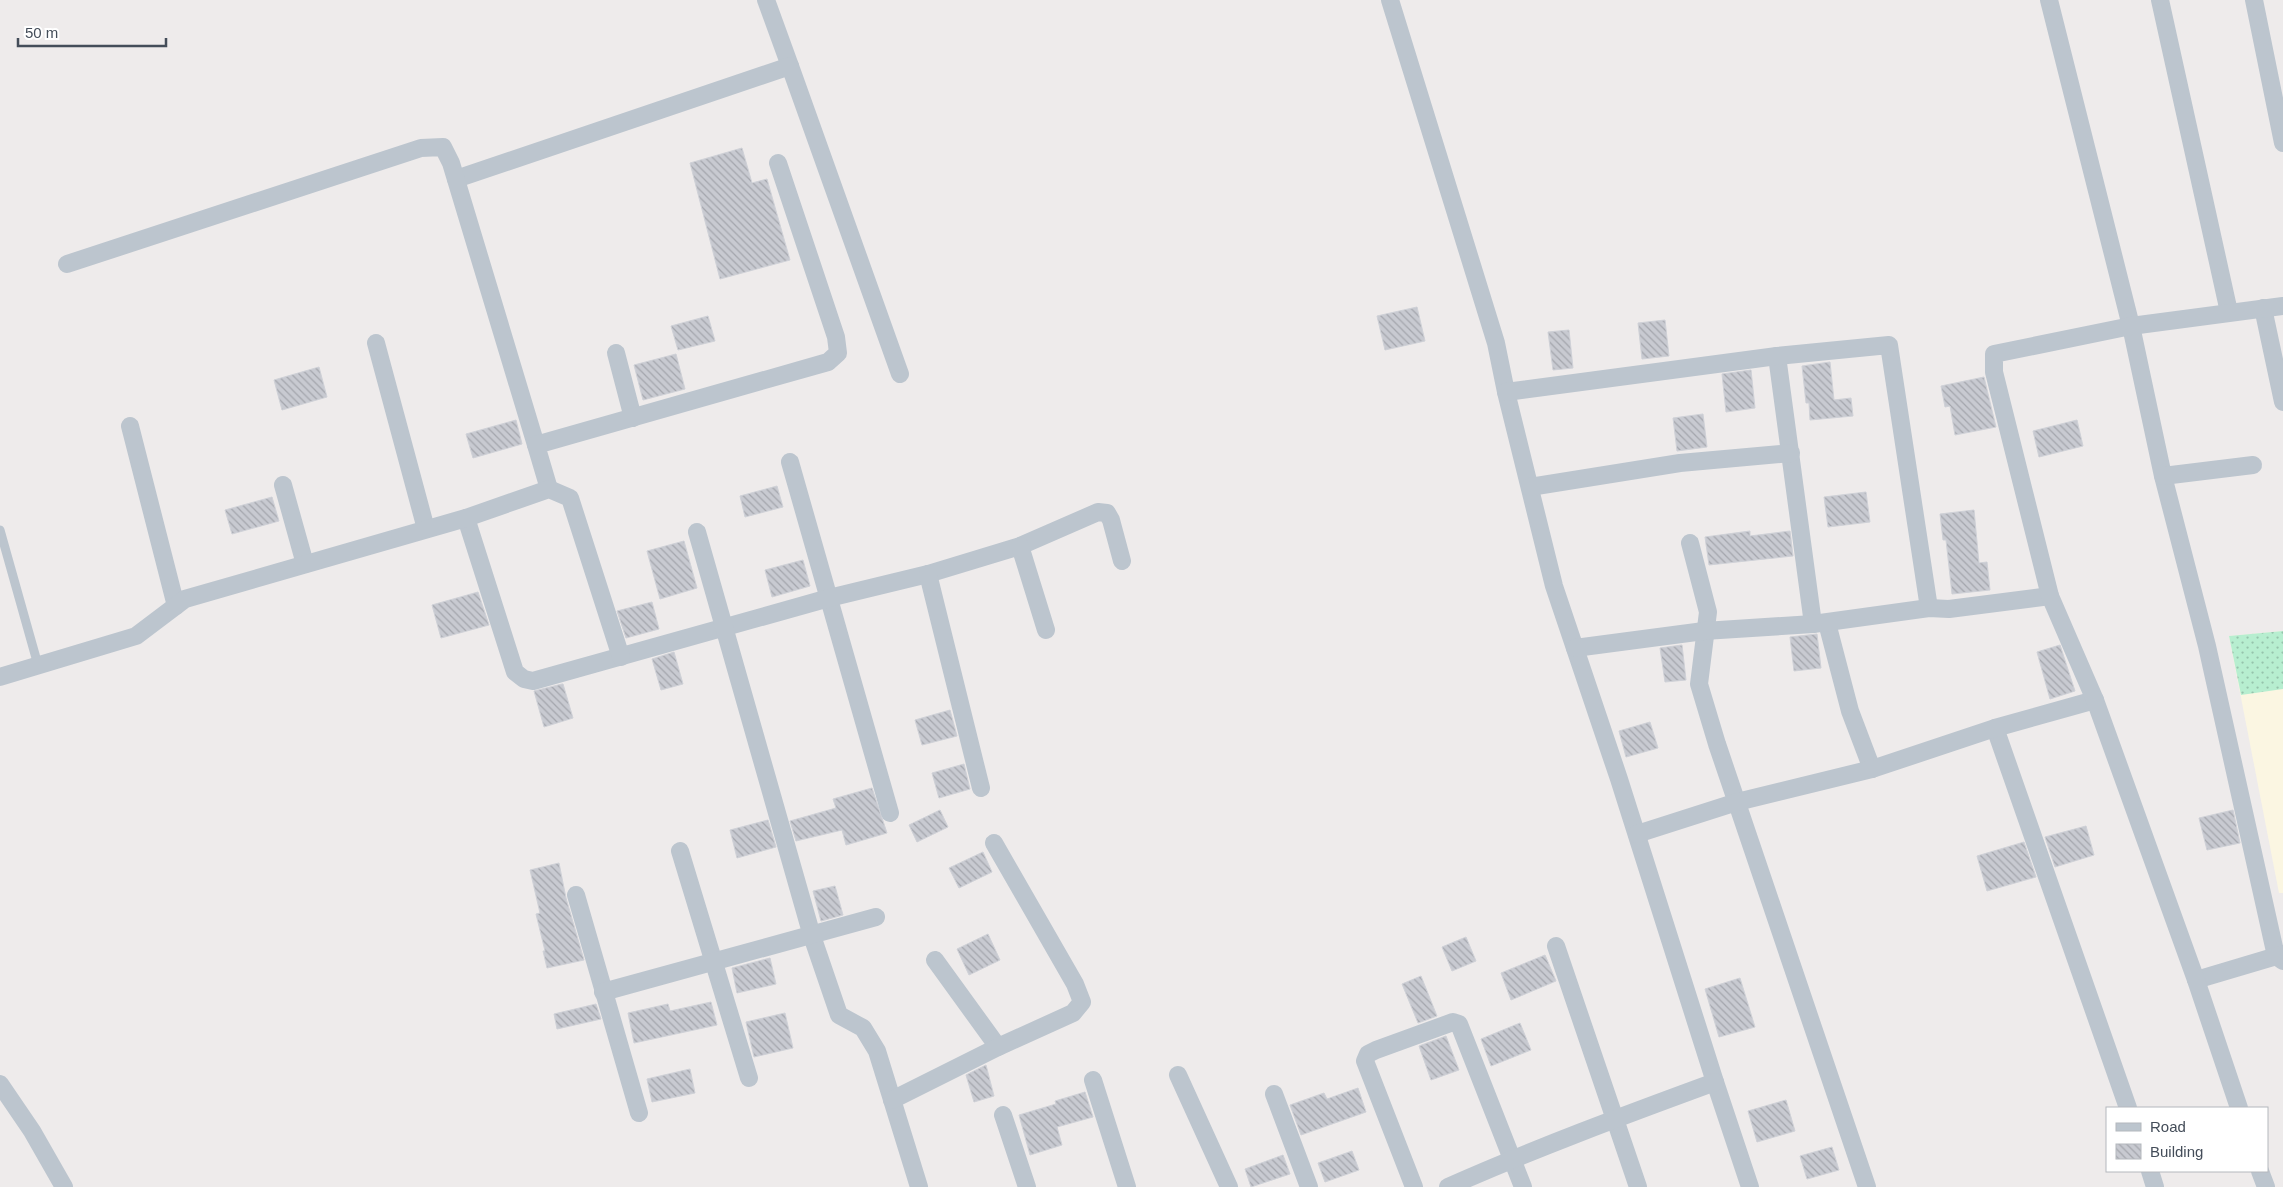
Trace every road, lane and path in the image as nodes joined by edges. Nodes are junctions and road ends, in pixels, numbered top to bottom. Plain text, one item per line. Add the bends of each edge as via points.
1 (766, 0) edge
2 (1390, 0) edge
3 (2049, 0) edge
4 (2160, 0) edge
5 (2254, 0) edge
6 (790, 66) junction
7 (2283, 143) edge
8 (778, 163) dead end
9 (456, 179) junction
10 (67, 264) dead end
11 (2283, 306) edge
12 (2263, 308) junction
13 (2229, 312) junction
14 (2131, 326) junction
15 (376, 343) dead end
16 (616, 353) dead end
17 (1777, 356) junction
18 (900, 374) dead end
19 (1506, 392) junction
20 (2283, 402) edge
21 (634, 418) junction
22 (130, 426) dead end
23 (536, 445) junction
24 (1791, 453) junction
25 (790, 462) dead end
26 (2253, 466) dead end
27 (2163, 476) junction
28 (283, 485) dead end
29 (1530, 487) junction
30 (549, 489) junction
31 (466, 518) junction
32 (0, 530) edge
33 (426, 530) junction
34 (698, 532) dead end
35 (1690, 543) dead end
36 (1020, 546) junction
37 (1122, 561) dead end
38 (305, 564) junction
39 (928, 574) junction
40 (2050, 596) junction
41 (829, 598) junction
42 (176, 606) junction
43 (1929, 608) junction
44 (1820, 624) junction
45 (724, 628) junction
46 (1046, 630) dead end
47 (1704, 631) junction
48 (1575, 648) junction
49 (621, 657) junction
50 (38, 665) junction
51 (0, 677) edge
52 (2096, 700) junction
53 (1995, 728) junction
54 (1872, 769) junction
55 (981, 788) dead end
56 (1737, 802) junction
57 (890, 813) dead end
58 (1637, 834) junction
59 (994, 843) dead end
60 (680, 851) dead end
61 (576, 895) dead end
62 (876, 917) dead end
63 (812, 936) junction
64 (1556, 946) dead end
65 (2281, 957) edge
66 (935, 960) dead end
67 (714, 961) junction
68 (2196, 980) junction
69 (603, 992) junction
70 (998, 1047) junction
71 (1178, 1075) dead end
72 (749, 1078) dead end
73 (1093, 1080) dead end
74 (1715, 1082) junction
75 (0, 1084) edge
76 (1274, 1094) dead end
77 (892, 1100) junction
78 (2128, 1107) edge
79 (2239, 1107) edge
80 (639, 1113) dead end
81 (1003, 1115) dead end
82 (1615, 1118) junction
83 (1512, 1158) junction
84 (2150, 1172) edge
85 (2260, 1172) edge
86 (64, 1187) edge
87 (919, 1187) edge
88 (1027, 1187) edge
89 (1127, 1187) edge
90 (1229, 1187) edge
91 (1309, 1187) edge
92 (1414, 1187) edge
93 (1448, 1187) edge
94 (1523, 1187) edge
95 (1638, 1187) edge
96 (1750, 1187) edge
97 (1867, 1187) edge
98 (2155, 1187) edge
99 (2266, 1187) edge

1 - 6 street
2 - 19 street via 1496,343
3 - 14 street
4 - 13 street
5 - 7 street
6 - 9 street
6 - 18 street
8 - 21 street via 836,337 838,353 828,362
9 - 10 street via 443,147 421,148
9 - 23 street
11 - 12 street
12 - 13 street
12 - 20 street
13 - 14 street
14 - 27 street
14 - 40 street via 1994,354 1994,372
15 - 33 street
16 - 21 street
17 - 19 street
17 - 24 street
17 - 43 street via 1889,346
19 - 29 street
21 - 23 street
22 - 42 street
23 - 30 street
24 - 29 street via 1680,463
24 - 44 street
25 - 41 street
26 - 27 street
27 - 65 street
28 - 38 street
29 - 48 street via 1554,586
30 - 31 street
30 - 49 street via 570,498
31 - 33 street
31 - 49 street via 512,665 519,677 533,681
32 - 50 lane
33 - 38 street
34 - 45 street
35 - 47 street via 1708,612
36 - 37 street via 1090,514 1106,513 1111,520
36 - 39 street
36 - 46 street
38 - 42 street via 185,599
39 - 41 street
39 - 55 street
40 - 43 street via 1949,609
40 - 52 street
41 - 45 street
41 - 57 street
42 - 50 street via 136,636
43 - 44 street
44 - 47 street
44 - 54 street
45 - 49 street
45 - 63 street
47 - 48 street
47 - 56 street via 1699,684
48 - 58 street
50 - 51 street
52 - 53 street
52 - 68 street
53 - 54 street
53 - 78 street
54 - 56 street
56 - 58 street
56 - 97 street
58 - 74 street
59 - 70 street via 1075,984 1082,1002 1073,1013
60 - 67 street
61 - 69 street
62 - 63 street
63 - 67 street
63 - 77 street via 839,1015 863,1028 877,1051
64 - 82 street
65 - 68 street
66 - 70 street
67 - 69 street
67 - 72 street
68 - 79 street
69 - 80 street
70 - 77 street
71 - 90 street
73 - 89 street
74 - 82 street
74 - 96 street
75 - 86 street
76 - 91 street
77 - 87 street
81 - 88 street
82 - 83 street
82 - 95 street
83 - 92 street via 1459,1024 1446,1023 1376,1050 1365,1060
83 - 93 street
83 - 94 street
84 - 98 street
85 - 99 street

